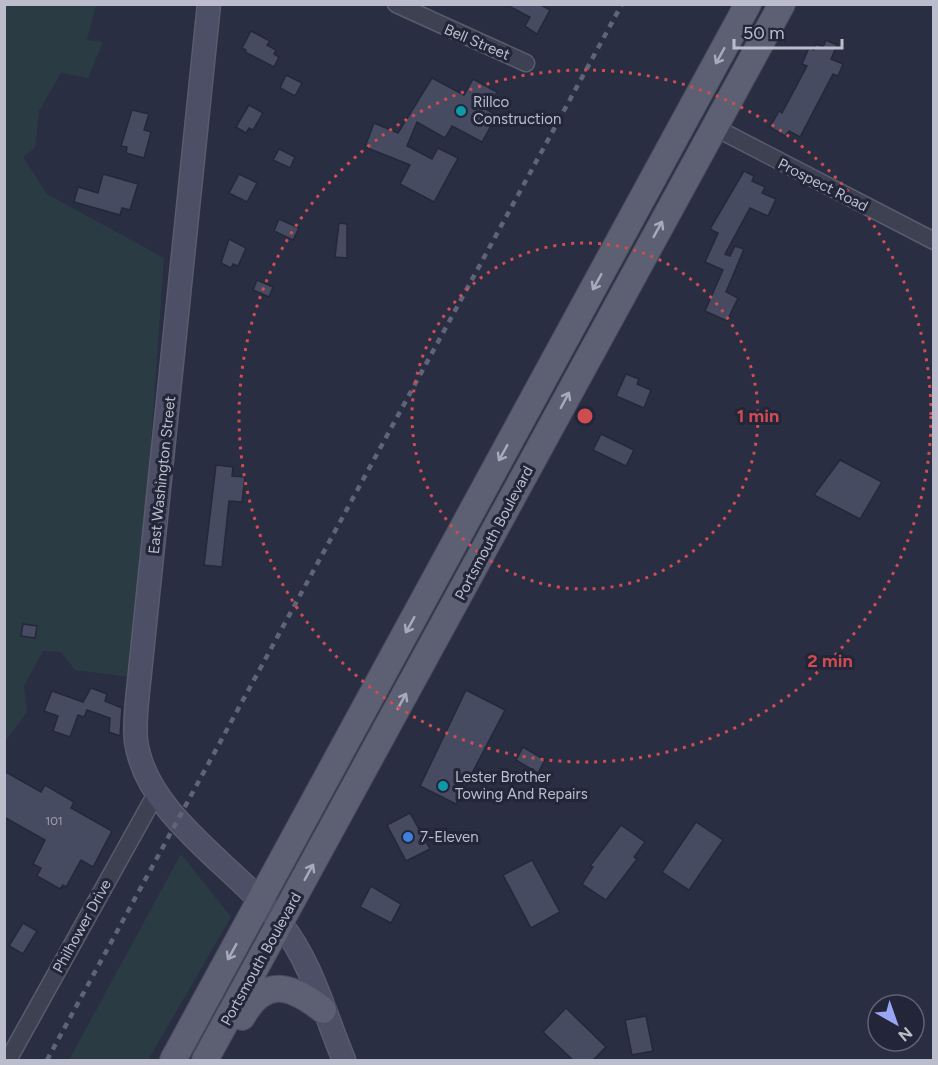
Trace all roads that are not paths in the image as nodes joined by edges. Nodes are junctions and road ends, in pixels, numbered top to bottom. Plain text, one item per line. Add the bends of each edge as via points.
1 (209, 4) edge
2 (396, 4) edge
3 (748, 4) edge
4 (782, 4) edge
5 (526, 63) dead end
6 (693, 105) junction
7 (717, 122) junction
8 (933, 241) edge
9 (523, 417) junction
10 (549, 430) junction
11 (157, 792) junction
12 (260, 901) junction
13 (281, 924) junction
14 (323, 1010) junction
15 (8, 1060) edge
16 (173, 1060) edge
17 (205, 1060) edge
18 (214, 1060) edge
19 (344, 1060) edge

1 - 11 main road, East Washington Street via 135,724 141,762
2 - 5 street, Bell Street
3 -> 6 main road, Portsmouth Boulevard
4 - 7 main road, Portsmouth Boulevard
6 - 7 street, Prospect Road
6 -> 9 main road, Portsmouth Boulevard
7 - 8 street, Prospect Road
10 -> 7 main road, Portsmouth Boulevard
9 - 10 street
9 -> 12 main road, Portsmouth Boulevard
13 -> 10 main road, Portsmouth Boulevard
11 - 12 main road, East Washington Street via 179,820
11 - 15 street, Philhower Drive
12 - 13 main road, East Washington Street
12 -> 16 main road, Portsmouth Boulevard
13 - 14 main road, East Washington Street via 306,965
13 - 17 main road, Portsmouth Boulevard
14 - 18 main road via 292,989 269,990 250,1003
14 - 19 main road, East Washington Street

